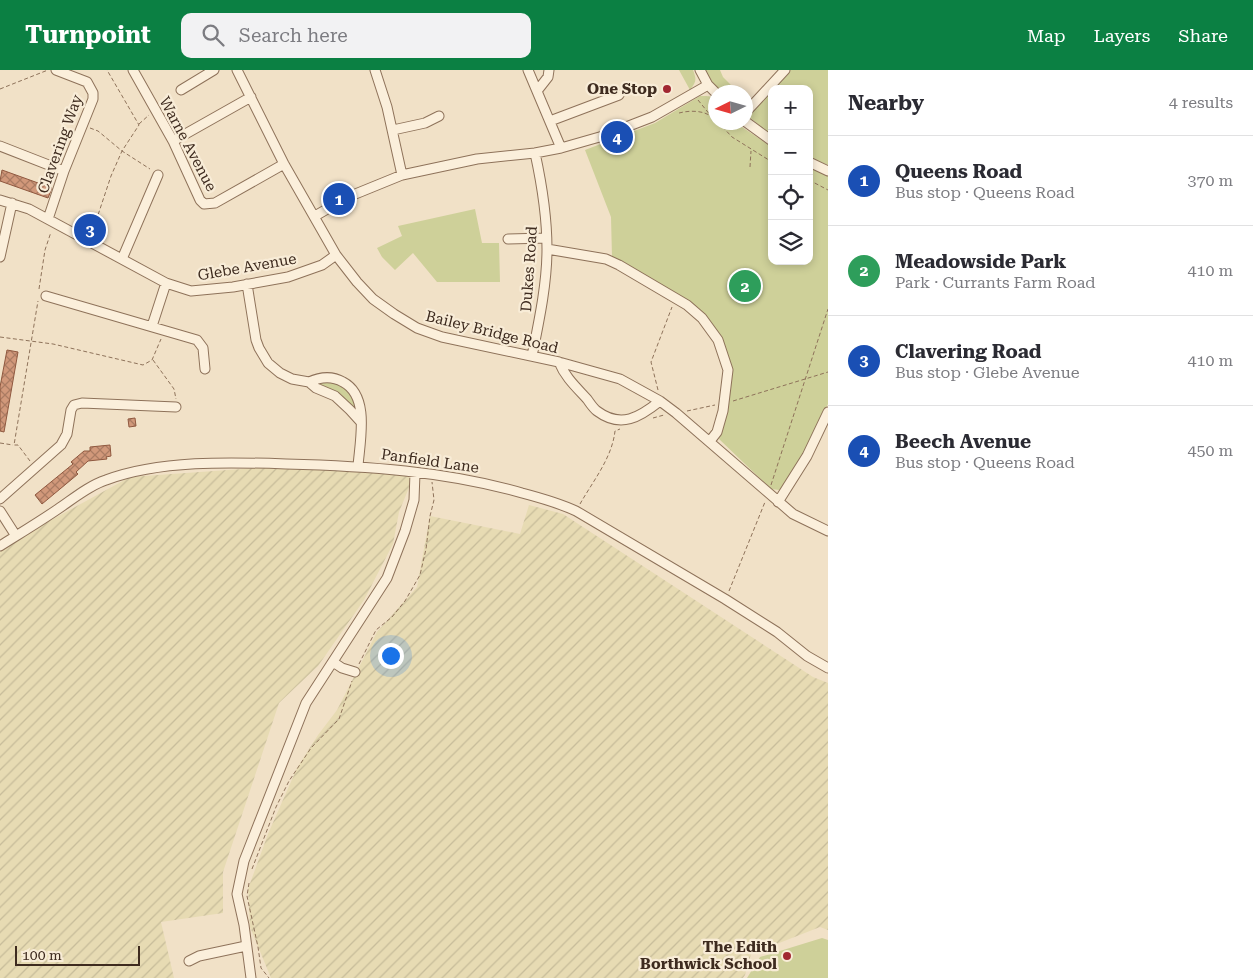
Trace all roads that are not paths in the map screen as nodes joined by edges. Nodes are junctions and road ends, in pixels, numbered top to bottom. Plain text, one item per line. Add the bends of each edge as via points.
1 (56, 70) edge
2 (133, 70) edge
3 (214, 70) edge
4 (237, 70) edge
5 (374, 70) edge
6 (528, 70) edge
7 (549, 70) edge
8 (700, 70) edge
9 (785, 70) edge
10 (708, 85) joint
11 (181, 90) dead end
12 (537, 91) junction
13 (619, 95) dead end
14 (251, 97) junction
15 (753, 104) edge
16 (438, 116) dead end
17 (550, 121) junction
18 (753, 127) edge
19 (393, 130) junction
20 (768, 138) edge
21 (173, 140) junction
22 (0, 146) edge
23 (560, 148) junction
24 (535, 153) junction
25 (284, 164) junction
26 (813, 164) edge
27 (64, 171) junction
28 (828, 171) edge
29 (158, 174) road end
30 (402, 175) junction
31 (0, 200) edge
32 (12, 203) junction
33 (315, 216) junction
34 (52, 221) junction
35 (546, 238) junction
36 (508, 239) dead end
37 (547, 249) junction
38 (336, 255) junction
39 (0, 257) edge
40 (122, 259) junction
41 (166, 283) junction
42 (247, 284) junction
43 (46, 296) dead end
44 (152, 326) junction
45 (532, 356) junction
46 (559, 362) junction
47 (205, 368) dead end
48 (309, 382) junction
49 (660, 401) junction
50 (176, 407) road end
51 (828, 412) edge
52 (360, 422) junction
53 (710, 441) junction
54 (358, 466) junction
55 (415, 473) junction
56 (0, 499) edge
57 (778, 502) junction
58 (0, 511) edge
59 (828, 531) edge
60 (16, 536) junction
61 (0, 546) edge
62 (333, 662) junction
63 (828, 667) edge
64 (355, 672) road end
65 (246, 946) junction
66 (189, 961) dead end
67 (251, 978) edge

1 - 27 street, Clavering Way via 87,82 93,99
2 - 21 street, Warne Avenue
3 - 11 street
4 - 14 street, Bailey Bridge Road
5 - 19 street
6 - 12 street
7 - 12 street via 548,77
8 - 10 street
9 - 15 street
10 - 23 street via 636,124
12 - 17 street
13 - 17 street
14 - 21 street
14 - 25 street, Bailey Bridge Road
16 - 19 street via 425,123
17 - 23 street
18 - 20 street
19 - 30 street
21 - 25 street, Warne Avenue via 204,204 215,204
22 - 27 street
23 - 24 street
24 - 30 street via 477,159
24 - 35 street, Dukes Road via 543,190
25 - 33 street, Bailey Bridge Road
26 - 28 street
27 - 34 street, Clavering Way
29 - 40 street
30 - 33 street via 348,197
31 - 32 street, Glebe Avenue
32 - 34 street, Glebe Avenue
32 - 39 street
33 - 38 street, Bailey Bridge Road
34 - 40 street, Glebe Avenue
35 - 36 street
35 - 37 street, Dukes Road
37 - 45 street, Dukes Road
37 - 53 street via 606,259 675,298 702,318 718,340 728,370 723,411 717,432
38 - 42 street, Glebe Avenue via 322,265 288,277
38 - 45 street, Bailey Bridge Road via 373,299 417,328 442,337
40 - 41 street, Glebe Avenue
41 - 42 street, Glebe Avenue via 191,291
41 - 44 street
42 - 48 street via 256,340 263,356 280,373
43 - 44 street
44 - 47 street via 198,340 203,348
45 - 46 street, Bailey Bridge Road
46 - 49 street, Bailey Bridge Road via 620,379
46 - 49 street via 564,374 597,411 616,421 644,414
48 - 52 street via 335,396
48 - 52 street via 334,378 349,386 360,401
49 - 53 street, Bailey Bridge Road
50 - 56 street via 74,405 64,441
51 - 57 street via 807,456
52 - 54 street
53 - 57 street, Bailey Bridge Road
54 - 55 street, Panfield Lane
54 - 60 street, Panfield Lane via 219,463 144,470 104,480
55 - 62 street via 414,500 388,578
55 - 63 street, Panfield Lane via 487,483 576,511 726,599
57 - 59 street, Bailey Bridge Road via 793,514
58 - 60 street
60 - 61 street, Panfield Lane
62 - 64 street
62 - 65 street via 306,703 244,861 237,894
65 - 66 street
65 - 67 street

